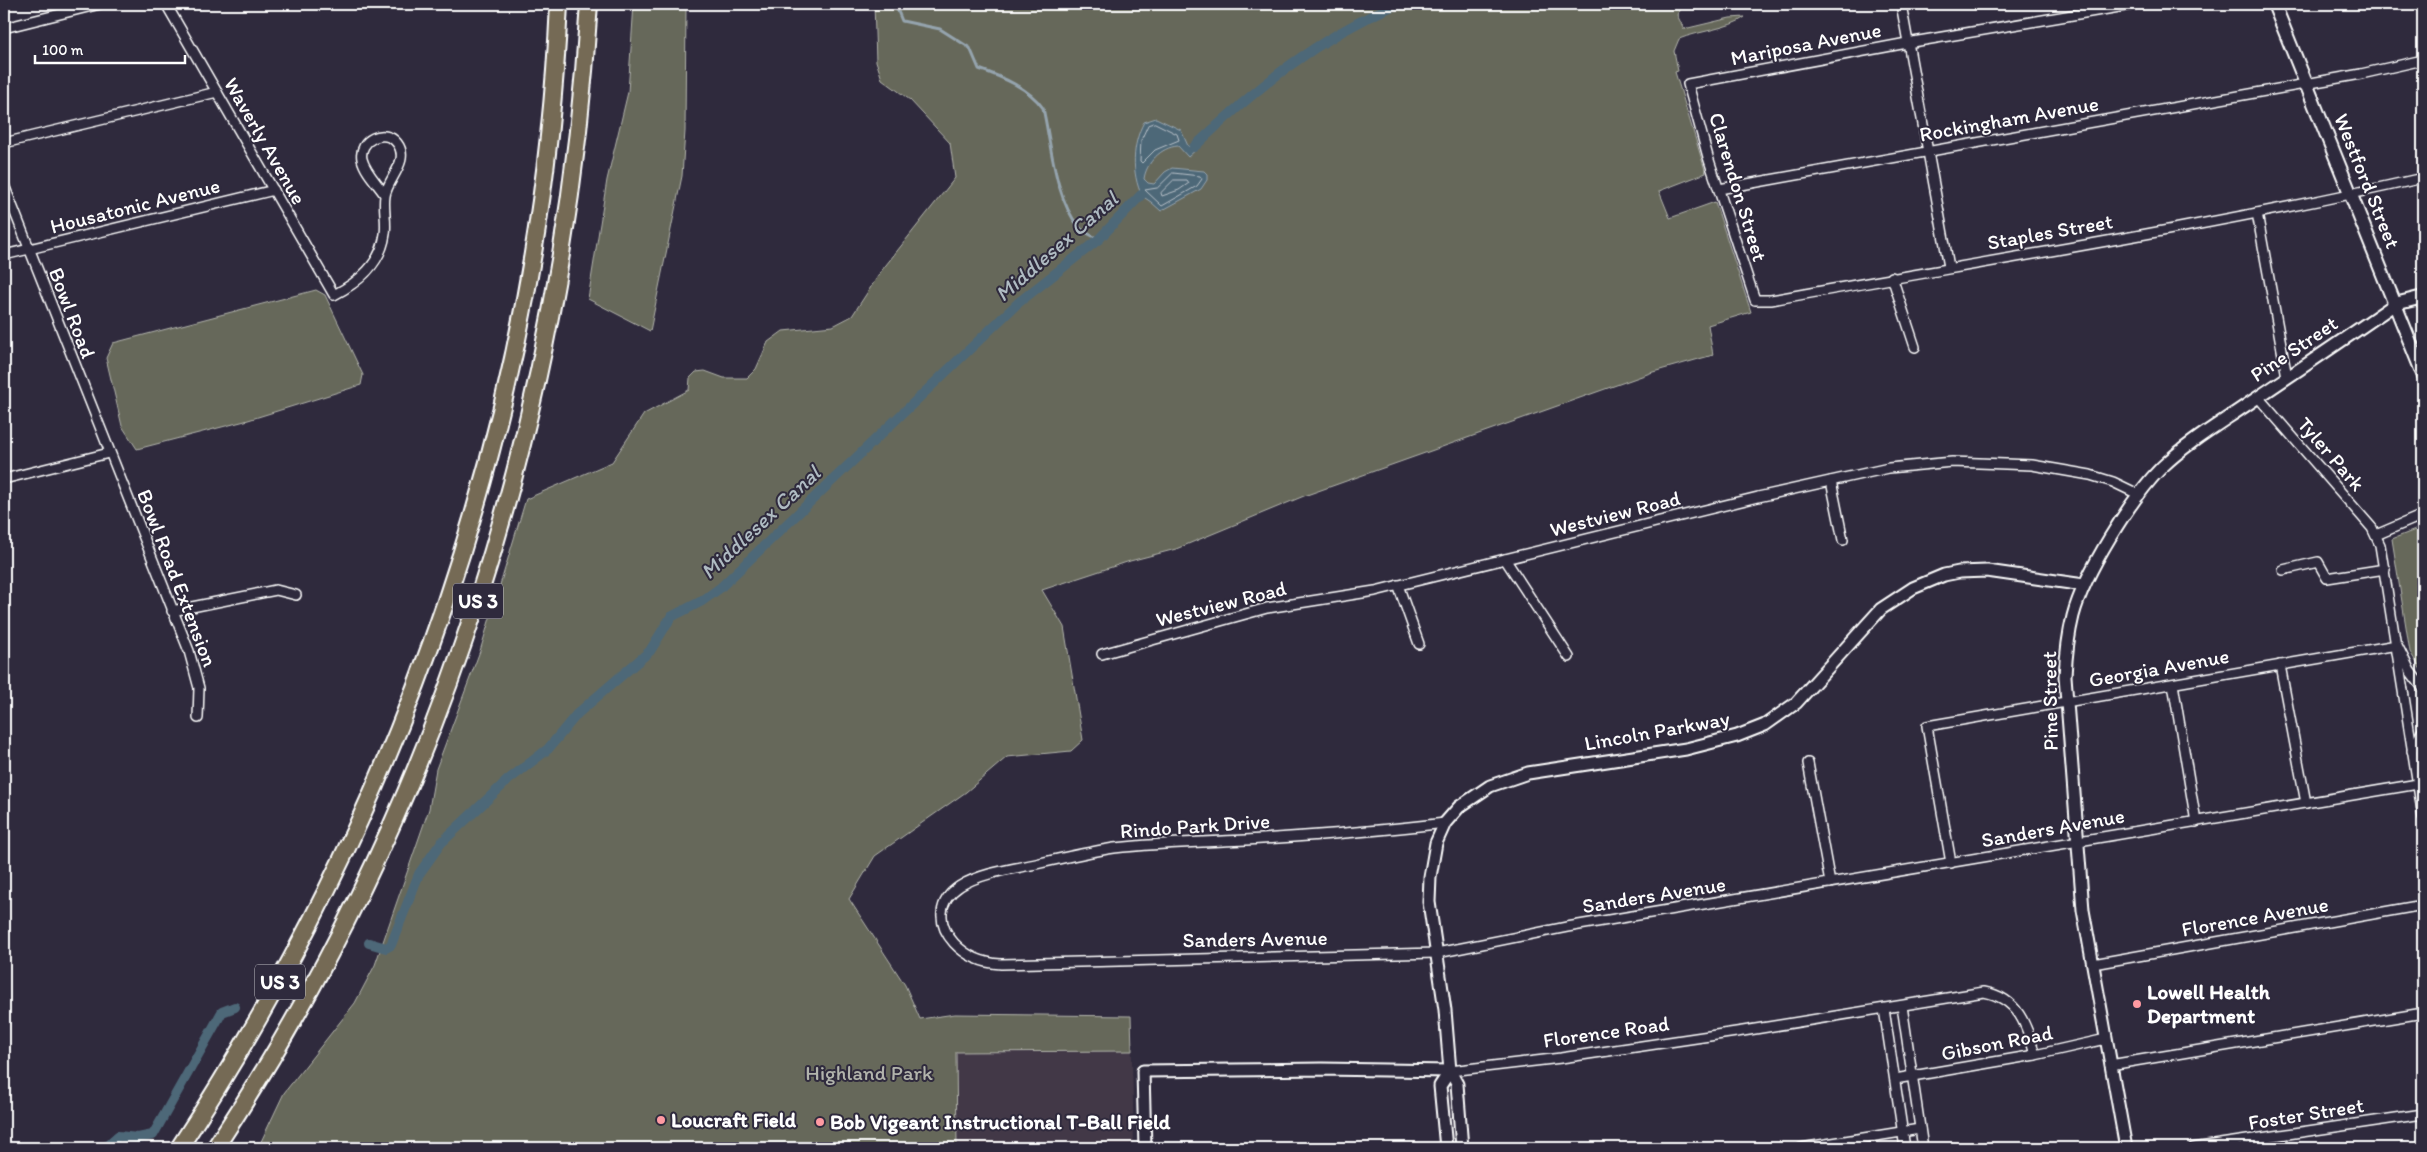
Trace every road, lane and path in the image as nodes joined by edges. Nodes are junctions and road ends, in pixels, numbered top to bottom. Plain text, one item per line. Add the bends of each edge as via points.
1 (100, 4) edge
2 (166, 4) edge
3 (559, 4) edge
4 (589, 4) edge
5 (1901, 4) edge
6 (2137, 4) edge
7 (2274, 4) edge
8 (4, 28) edge
9 (1907, 43) junction
10 (2423, 60) edge
11 (1688, 84) joint
12 (2305, 84) junction
13 (217, 92) junction
14 (4, 143) edge
15 (1927, 151) junction
16 (2423, 178) edge
17 (4, 185) edge
18 (1719, 189) junction
19 (274, 190) junction
20 (2351, 194) junction
21 (385, 195) junction
22 (2257, 214) junction
23 (29, 249) junction
24 (4, 255) edge
25 (1949, 268) junction
26 (1892, 277) junction
27 (2423, 297) edge
28 (1754, 300) joint
29 (2395, 304) junction
30 (1915, 347) dead end
31 (2423, 374) edge
32 (2287, 378) junction
33 (2258, 397) junction
34 (108, 453) junction
35 (4, 479) edge
36 (1831, 481) junction
37 (2140, 495) junction
38 (2423, 515) edge
39 (2376, 535) junction
40 (1843, 540) dead end
41 (1505, 559) junction
42 (2385, 569) junction
43 (2283, 570) dead end
44 (1398, 585) junction
45 (2084, 585) junction
46 (296, 595) dead end
47 (172, 611) junction
48 (1419, 644) dead end
49 (2397, 645) junction
50 (1102, 654) dead end
51 (1569, 658) dead end
52 (2280, 665) junction
53 (2173, 684) junction
54 (2423, 688) edge
55 (2066, 702) junction
56 (198, 718) dead end
57 (2423, 730) edge
58 (2412, 751) junction
59 (1808, 763) dead end
60 (2418, 784) junction
61 (2306, 803) junction
62 (2423, 817) edge
63 (2196, 822) junction
64 (1445, 823) junction
65 (2077, 842) junction
66 (1951, 863) junction
67 (1830, 883) junction
68 (953, 892) joint
69 (2423, 905) edge
70 (1437, 953) junction
71 (2093, 964) junction
72 (1902, 1006) junction
73 (1884, 1009) junction
74 (2423, 1013) edge
75 (2106, 1039) junction
76 (2035, 1055) junction
77 (2110, 1065) junction
78 (230, 1068) junction
79 (1450, 1072) junction
80 (1912, 1076) junction
81 (1895, 1079) junction
82 (2423, 1114) edge
83 (1920, 1129) junction
84 (1903, 1132) junction
85 (168, 1148) edge
86 (179, 1148) edge
87 (215, 1148) edge
88 (1145, 1148) edge
89 (1446, 1148) edge
90 (1462, 1148) edge
91 (1800, 1148) edge
92 (1906, 1148) edge
93 (1923, 1148) edge
94 (2126, 1148) edge
95 (2193, 1148) edge

1 - 8 street
2 - 13 street, Waverly Avenue
3 - 78 highway, US 3 via 547,151 525,293 497,426 466,540 420,676 361,820 302,942
4 - 87 highway, US 3 via 578,143 555,295 518,465 482,587 427,741 354,907 284,1036
5 - 9 street
6 - 9 street, Mariposa Avenue
7 - 12 main road, Westford Street
9 - 11 street, Mariposa Avenue
9 - 15 street
10 - 12 street, Rockingham Avenue
11 - 18 street, Clarendon Street
12 - 15 street, Rockingham Avenue
12 - 20 main road, Westford Street
13 - 14 street
13 - 19 street, Waverly Avenue
15 - 18 street, Rockingham Avenue
15 - 25 street
16 - 20 street, Staples Street
17 - 23 street, Bowl Road
18 - 28 street, Clarendon Street
19 - 21 street, Waverly Avenue via 334,295 358,281 376,260 385,234
19 - 23 street, Housatonic Avenue
20 - 22 street, Staples Street
20 - 29 main road, Westford Street
21 - 21 street via 401,155 397,143 382,135 370,139 362,154 365,167
22 - 25 street, Staples Street
22 - 32 street
23 - 24 street, Housatonic Avenue
23 - 34 street, Bowl Road
25 - 26 street, Staples Street
26 - 28 street, Staples Street via 1770,300
26 - 30 street
27 - 29 main road, Pine Street
29 - 31 main road, Westford Street
29 - 32 street, Pine Street
32 - 33 street, Pine Street
33 - 37 street, Pine Street via 2174,457
33 - 39 street, Tyler Park
34 - 35 street
34 - 47 street, Bowl Road Extension
36 - 37 street, Westview Road via 1889,468 1952,462 2005,462 2090,475
36 - 40 street
36 - 41 street, Westview Road
37 - 45 street, Pine Street
38 - 39 street
39 - 42 street, Tyler Park
41 - 44 street, Westview Road
41 - 51 street
42 - 43 street via 2327,578 2318,562
42 - 49 street, Tyler Park
44 - 48 street
44 - 50 street, Westview Road via 1267,608
45 - 55 street, Pine Street via 2068,642
45 - 64 street, Lincoln Parkway via 1987,571 1944,576 1913,588 1881,608 1796,703 1766,725 1686,749 1515,776 1478,792
46 - 47 street via 276,590
47 - 56 street, Bowl Road Extension via 196,674
49 - 52 street, Georgia Avenue
49 - 54 street, Tyler Park
49 - 58 street, Tyler Park
52 - 53 street, Georgia Avenue
52 - 61 street
53 - 55 street, Georgia Avenue
53 - 63 street
55 - 65 street, Pine Street
55 - 66 street, Georgia Avenue via 1927,726
57 - 58 street
58 - 60 street, Tyler Park
59 - 67 street
60 - 61 street, Sanders Avenue
60 - 62 street, Tyler Park
61 - 63 street, Sanders Avenue
63 - 65 street, Sanders Avenue
64 - 68 street, Rindo Park Drive via 1375,831 1114,848 980,878
64 - 70 street, Lincoln Parkway via 1434,851 1430,877 1430,910
65 - 66 street, Sanders Avenue
65 - 71 street, Pine Street via 2083,910
66 - 67 street, Sanders Avenue
67 - 70 street, Sanders Avenue via 1528,934
68 - 70 street, Sanders Avenue via 942,906 944,928 963,952 987,963
69 - 71 street, Florence Avenue
70 - 79 street, Lincoln Parkway
71 - 75 street, Pine Street
72 - 73 street, Florence Road
72 - 76 street, Florence Road via 1972,993 1995,994 2020,1013
72 - 80 street
73 - 79 street, Florence Road via 1571,1057
73 - 81 street
74 - 77 street
75 - 76 street, Gibson Road
75 - 77 street, Pine Street
76 - 80 street, Gibson Road
77 - 94 street, Pine Street
78 - 85 highway
78 - 86 highway, US 3
79 - 88 street, Florence Road via 1322,1069 1143,1071
79 - 89 street, Lincoln Parkway via 1440,1086
79 - 90 street, Lincoln Parkway via 1457,1084
80 - 81 street, Gibson Road
80 - 83 street
81 - 84 street
82 - 95 street, Foster Street
83 - 84 street
83 - 93 street
84 - 91 street
84 - 92 street

